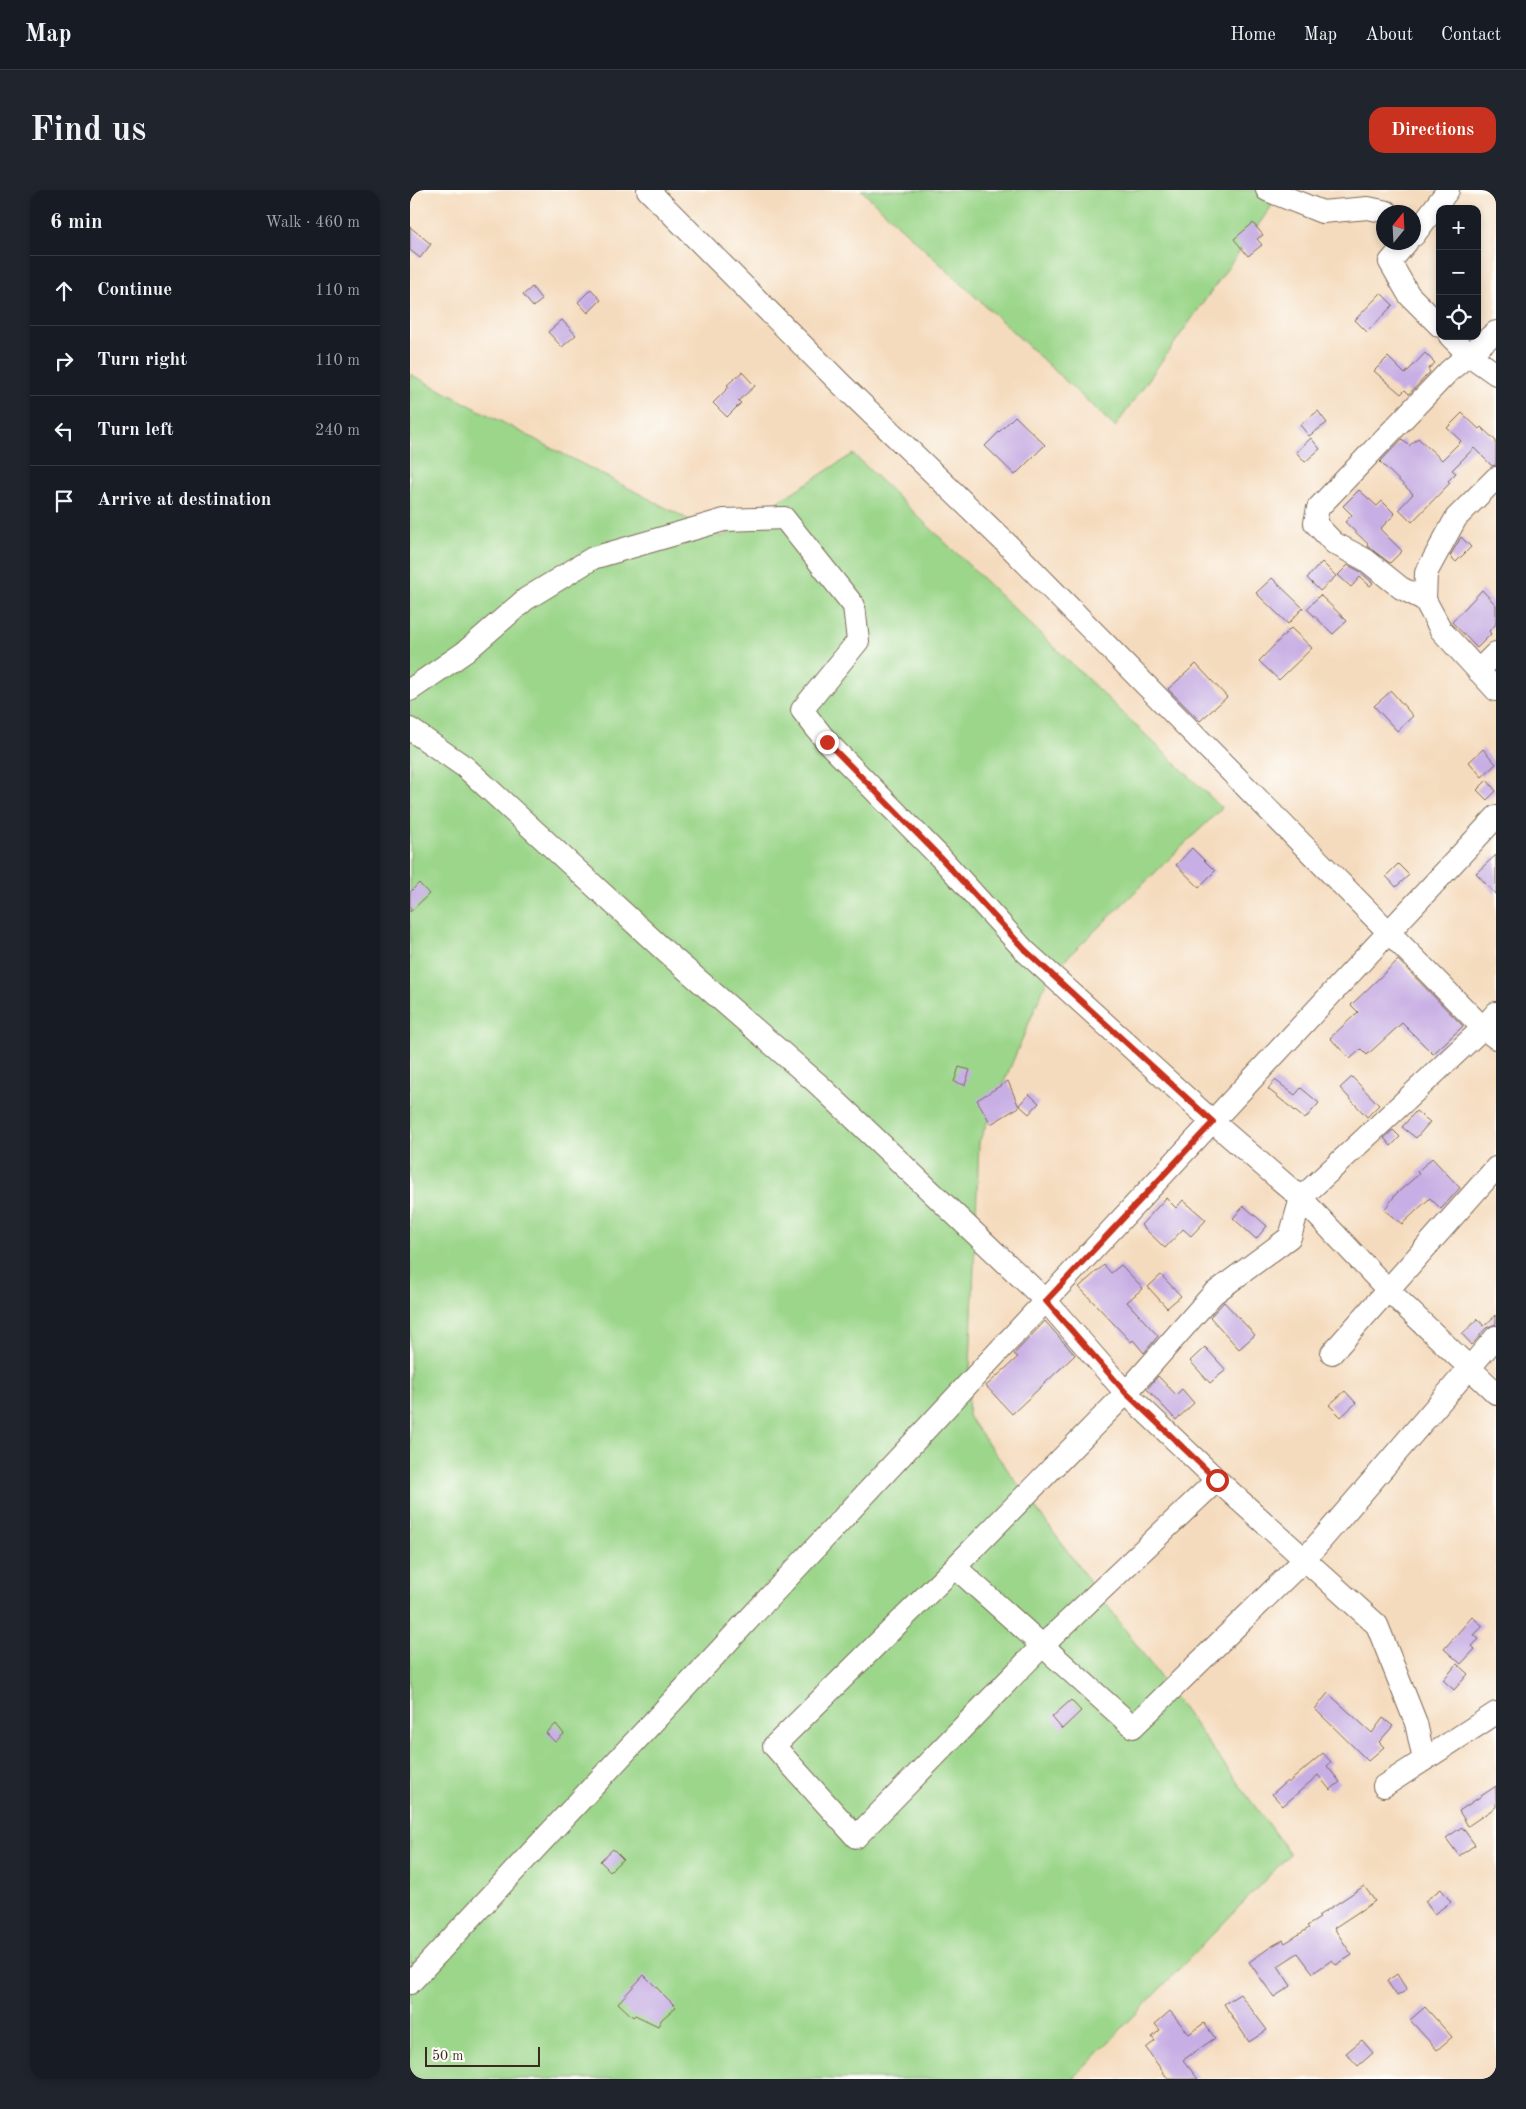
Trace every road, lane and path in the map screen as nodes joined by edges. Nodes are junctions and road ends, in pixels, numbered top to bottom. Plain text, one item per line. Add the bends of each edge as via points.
1 (648, 190) edge
2 (1267, 190) edge
3 (1448, 190) edge
4 (1372, 203) edge
5 (1421, 220) edge
6 (1400, 250) edge
7 (1436, 322) edge
8 (1496, 332) edge
9 (1454, 340) edge
10 (1469, 355) junction
11 (1496, 374) edge
12 (1496, 478) edge
13 (1424, 600) junction
14 (1496, 653) edge
15 (1478, 671) junction
16 (410, 690) edge
17 (1496, 690) edge
18 (410, 729) edge
19 (1496, 817) edge
20 (1388, 933) junction
21 (1492, 1026) edge
22 (1213, 1122) junction
23 (1496, 1168) edge
24 (1301, 1198) junction
25 (1388, 1290) junction
26 (1046, 1301) junction
27 (1496, 1337) edge
28 (1332, 1353) dead end
29 (1469, 1369) junction
30 (1126, 1393) junction
31 (1496, 1393) edge
32 (1217, 1480) junction
33 (1305, 1559) junction
34 (955, 1567) junction
35 (1042, 1646) junction
36 (1496, 1713) edge
37 (1424, 1760) junction
38 (1384, 1786) dead end
39 (410, 1983) edge

1 - 20 street via 840,383 1010,547
2 - 4 street via 1322,212
3 - 5 street
6 - 7 street via 1390,262 1409,295
8 - 10 street
9 - 10 street
10 - 11 street
10 - 13 street via 1449,371 1318,508 1316,523 1334,543 1366,560 1401,588
12 - 13 street via 1456,518 1426,573
13 - 15 street via 1441,630
14 - 15 street
15 - 17 street
16 - 22 street via 465,652 526,599 593,558 724,520 784,518 854,606 858,641 802,710 827,742 941,858 1025,950
18 - 26 street via 465,767 666,952 818,1084
19 - 20 street
20 - 21 street
20 - 22 street
21 - 24 street
22 - 24 street
22 - 26 street
23 - 25 street
24 - 25 street
24 - 30 street via 1290,1237 1213,1294
25 - 28 street
25 - 29 street
26 - 30 street
26 - 39 street
27 - 29 street
29 - 31 street
29 - 33 street
30 - 32 street
30 - 34 street
32 - 33 street
32 - 35 street
33 - 35 street via 1133,1727
33 - 37 street via 1377,1626 1416,1723
34 - 35 street
34 - 35 street via 774,1746 856,1837
36 - 37 street
37 - 38 street

